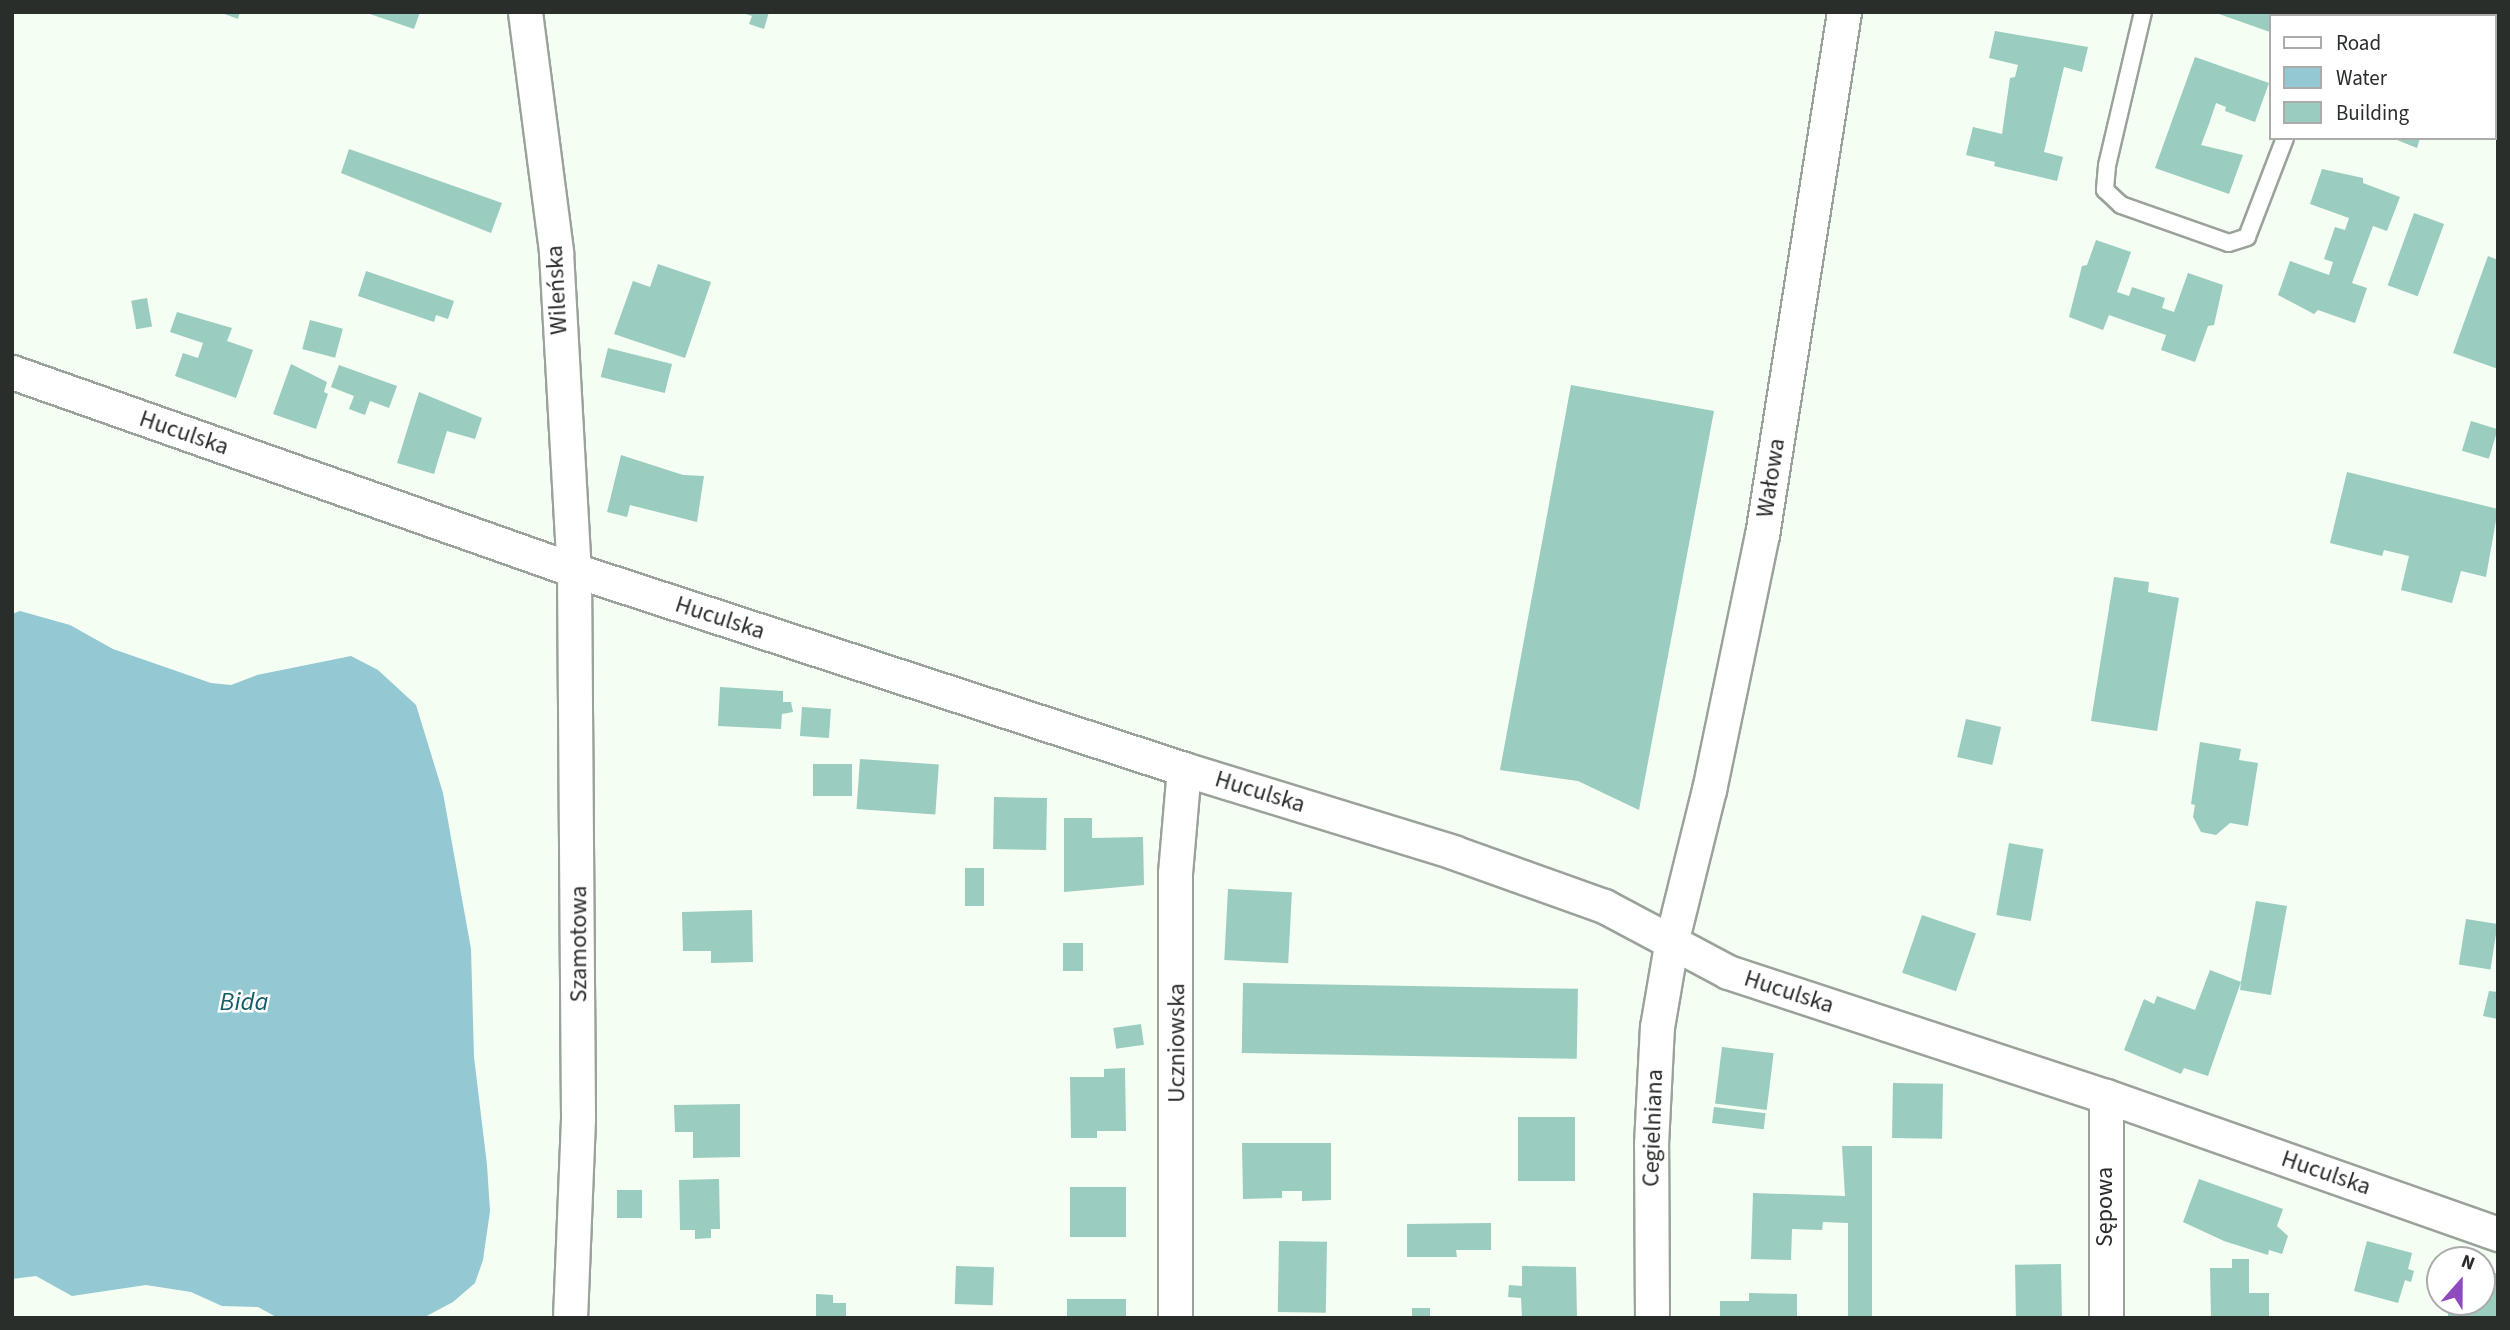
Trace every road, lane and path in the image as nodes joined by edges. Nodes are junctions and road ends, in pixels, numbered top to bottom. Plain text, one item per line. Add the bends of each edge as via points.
1 (525, 12) edge
2 (1844, 12) edge
3 (2143, 12) edge
4 (2284, 140) edge
5 (12, 372) edge
6 (574, 570) junction
7 (1184, 769) junction
8 (1672, 939) junction
9 (2106, 1096) junction
10 (2498, 1234) edge
11 (570, 1318) edge
12 (1175, 1318) edge
13 (1652, 1318) edge
14 (2106, 1318) edge

1 - 6 street, Wileńska via 556,252
2 - 8 street, Wałowa via 1760,548
3 - 4 lane via 2107,166 2105,190 2121,205 2229,243 2247,237
5 - 6 street, Huculska
6 - 7 street, Huculska
6 - 11 street, Szamotowa via 571,639 578,822 578,1119
7 - 8 street, Huculska via 1453,852 1604,906
7 - 12 street, Uczniowska via 1174,873
8 - 9 street, Huculska via 1728,972
8 - 13 street, Cegielniana via 1657,1027
9 - 10 street, Huculska
9 - 14 street, Sępowa

